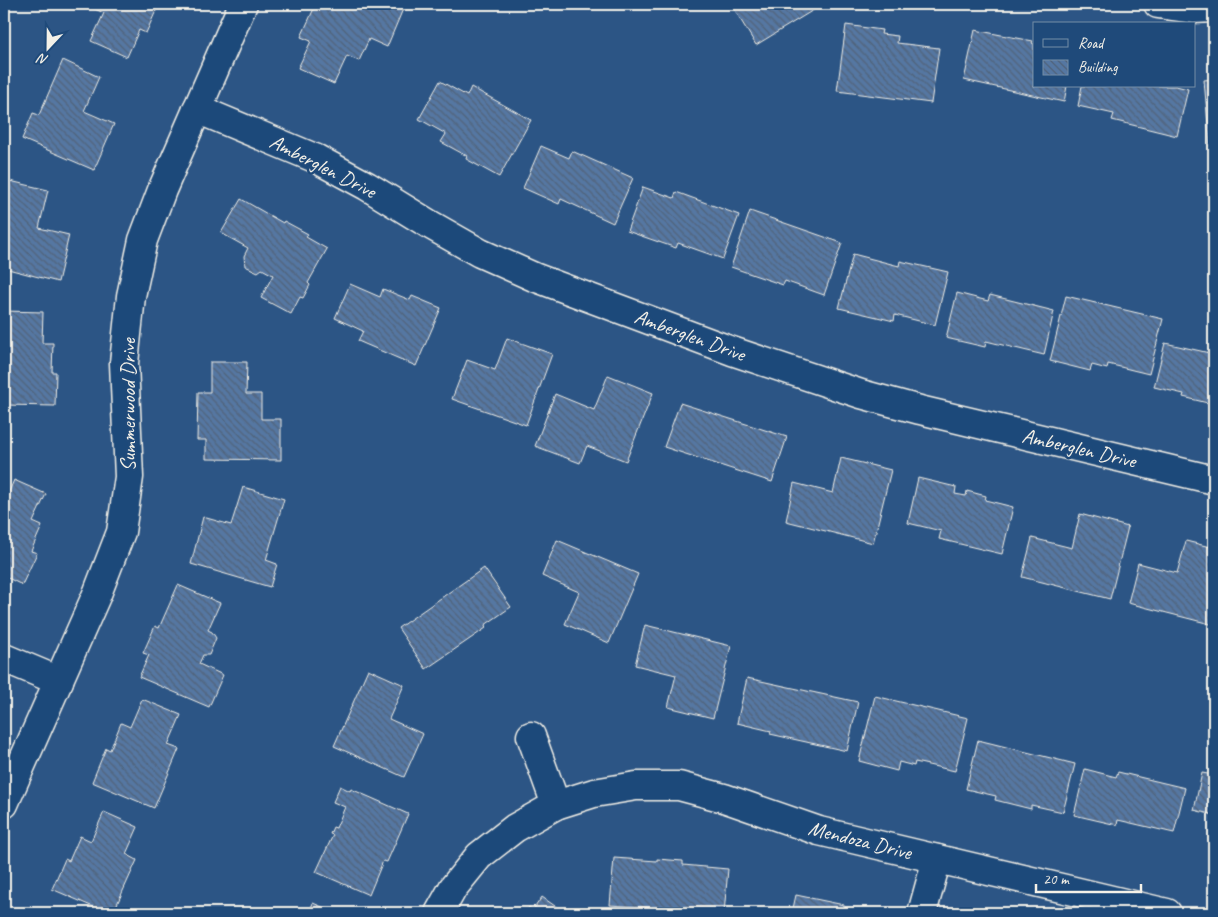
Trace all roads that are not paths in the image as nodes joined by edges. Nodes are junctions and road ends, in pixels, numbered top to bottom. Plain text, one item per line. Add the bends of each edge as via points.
1 (243, 4) edge
2 (1158, 4) edge
3 (1214, 8) edge
4 (196, 109) junction
5 (1214, 480) edge
6 (4, 658) edge
7 (59, 681) junction
8 (532, 736) dead end
9 (4, 804) edge
10 (556, 804) junction
11 (937, 860) junction
12 (439, 913) edge
13 (922, 913) edge
14 (1167, 913) edge

1 - 4 street, Summerwood Drive
2 - 3 street
4 - 5 street, Amberglen Drive via 317,159 480,253 534,277 732,351 860,394
4 - 7 street, Summerwood Drive via 143,240 131,296 124,363 130,477 121,532
6 - 7 street
7 - 9 street, Summerwood Drive
8 - 10 street
10 - 11 street, Mendoza Drive via 636,786 679,786 724,798 820,832
10 - 12 street, Mendoza Drive via 515,828 478,856 452,888
11 - 13 street
11 - 14 street, Mendoza Drive

